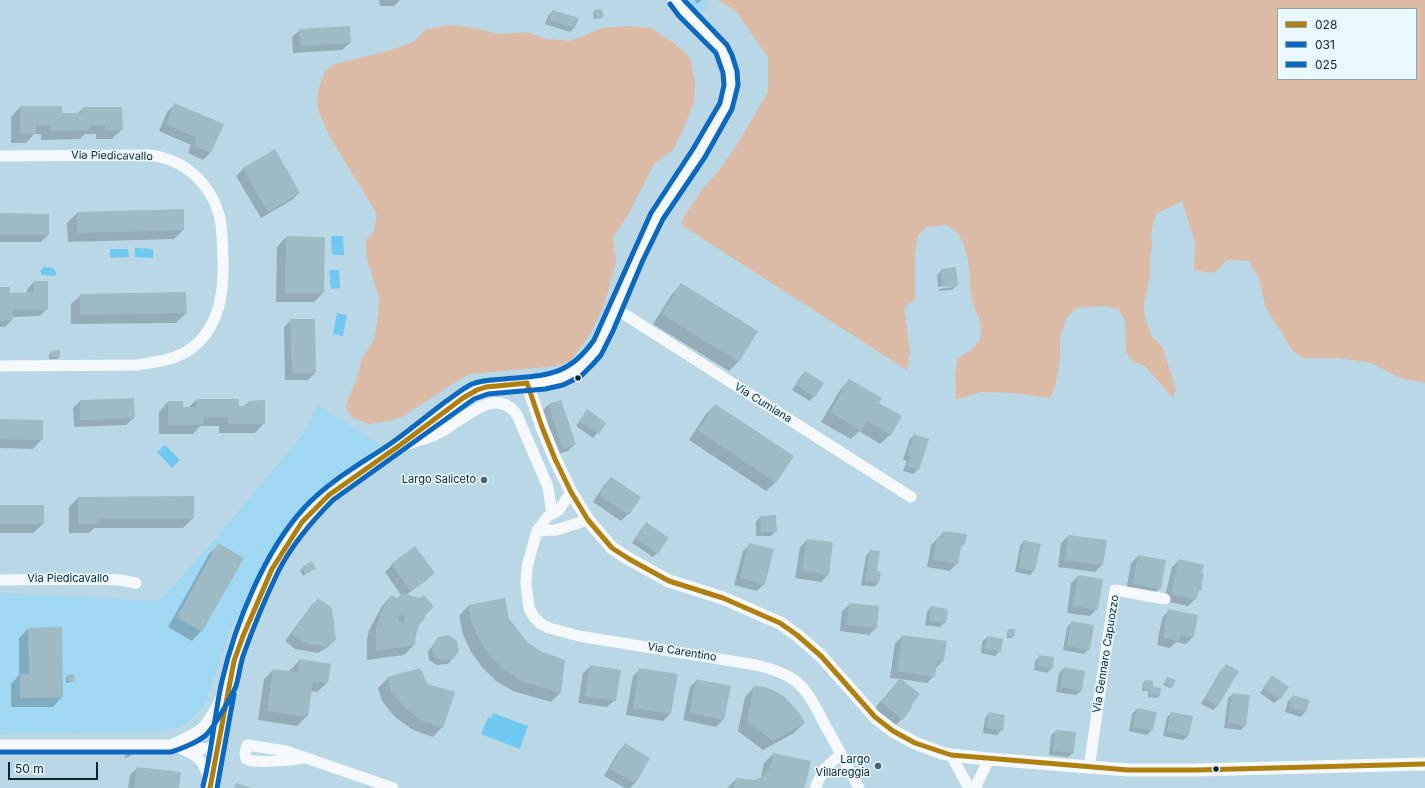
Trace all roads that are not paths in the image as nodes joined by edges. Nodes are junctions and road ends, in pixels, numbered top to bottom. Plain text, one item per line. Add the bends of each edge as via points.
1 (675, 0) edge
2 (0, 156) edge
3 (616, 309) junction
4 (0, 366) edge
5 (527, 383) junction
6 (400, 445) junction
7 (571, 492) junction
8 (911, 497) dead end
9 (552, 514) junction
10 (588, 520) junction
11 (537, 531) junction
12 (0, 580) edge
13 (136, 583) dead end
14 (1165, 599) dead end
15 (229, 684) junction
16 (218, 744) junction
17 (0, 745) edge
18 (170, 745) junction
19 (841, 754) junction
20 (951, 755) junction
21 (304, 758) dead end
22 (989, 759) junction
23 (1425, 764) edge
24 (1089, 768) junction
25 (210, 786) edge
26 (393, 788) edge
27 (815, 788) edge
28 (859, 788) edge
29 (969, 788) edge
30 (975, 788) edge

1 - 3 main road via 722,49 730,72 729,96 726,106 699,153 657,216
2 - 4 street, Via Piedicavallo via 148,155 179,164 199,179 215,203 221,226 223,265 221,299 211,324 187,351 156,362 123,365
3 - 5 main road via 595,351 577,370 561,378
3 - 8 street, Via Cumiana
5 - 6 main road via 476,390
5 - 7 street via 544,433
6 - 9 street via 421,441 441,432 481,406 494,403 509,406 517,415 548,487
6 - 15 main road via 329,495 310,512 294,532 272,569 252,612 234,661
7 - 9 street, Via Carentino via 559,510
7 - 10 street
9 - 11 street, Via Carentino
10 - 11 street via 556,530
10 - 20 street via 612,548 644,568 669,581 723,598 780,623 821,656 875,717 915,743
11 - 19 street, Via Carentino via 527,567 526,584 530,608 541,624 579,636 774,669 792,678 805,691
12 - 13 street, Via Piedicavallo via 101,579
14 - 24 street, Via Gennaro Capuozzo via 1115,590
15 - 16 main road
15 - 18 street via 204,726
16 - 18 street via 207,749
16 - 25 main road
17 - 18 street
18 - 25 street via 197,757 205,767
19 - 27 street via 824,769
19 - 28 street, Via Carentino
20 - 22 street
20 - 29 street
21 - 26 street
22 - 24 street
22 - 30 street
23 - 24 street via 1191,770

